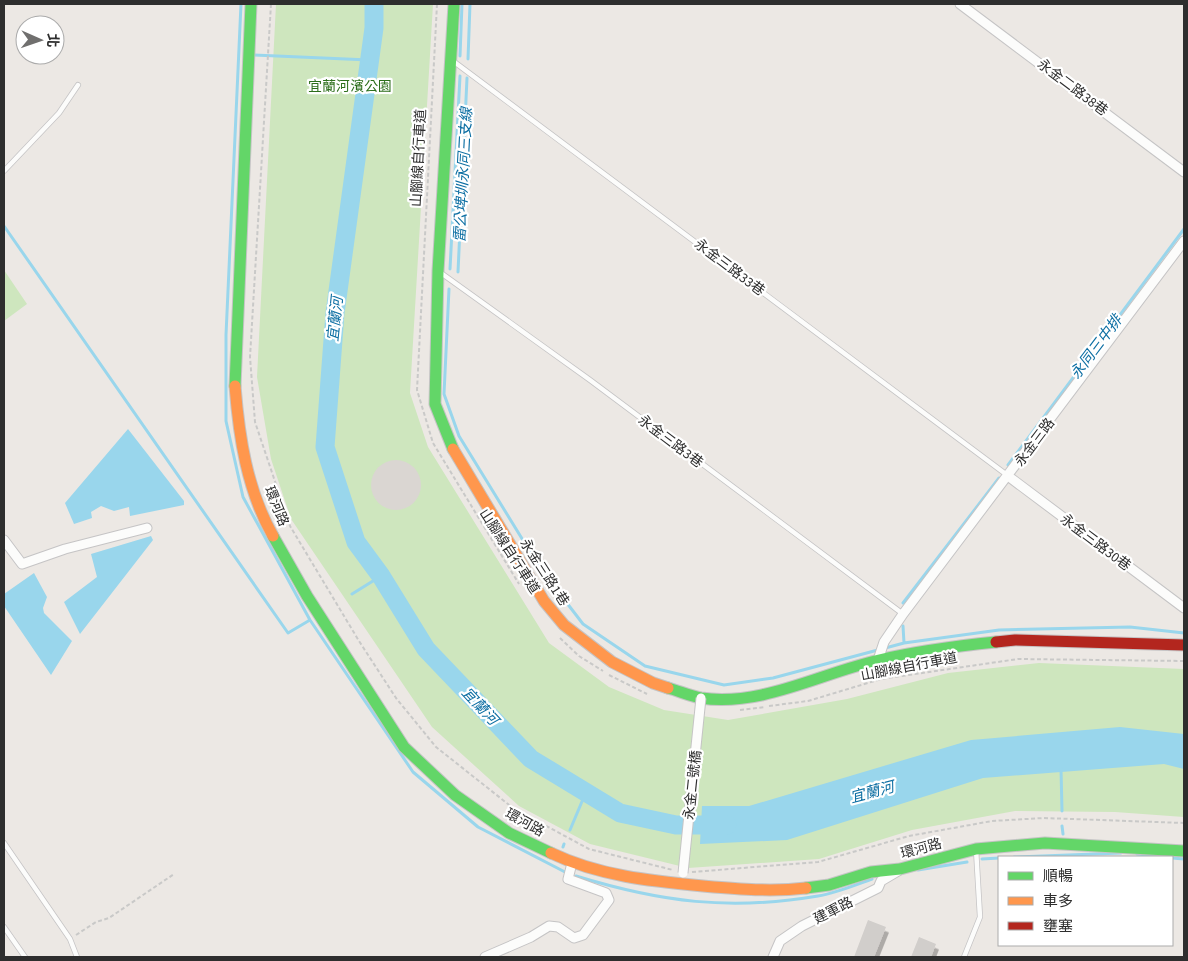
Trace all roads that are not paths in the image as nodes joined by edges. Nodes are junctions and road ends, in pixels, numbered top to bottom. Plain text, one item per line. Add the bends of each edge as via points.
1 (251, 4) edge
2 (454, 4) edge
3 (960, 4) edge
4 (450, 58) junction
5 (78, 85) dead end
6 (4, 171) edge
7 (1184, 172) edge
8 (1184, 241) edge
9 (438, 271) junction
10 (1008, 476) junction
11 (147, 528) dead end
12 (4, 540) edge
13 (1184, 608) edge
14 (903, 614) junction
15 (1184, 645) edge
16 (878, 660) junction
17 (702, 698) junction
18 (4, 843) edge
19 (976, 849) junction
20 (1184, 851) edge
21 (572, 863) junction
22 (900, 869) junction
23 (681, 878) junction
24 (4, 926) edge
25 (24, 957) edge
26 (77, 957) edge
27 (485, 957) edge
28 (773, 957) edge
29 (964, 957) edge

1 - 21 street, 環河路 via 235,385 239,431 249,474 267,525 307,596 404,747 455,795 502,828
2 - 4 street, 永金三路1巷
3 - 7 street, 永金二路38巷
4 - 9 street, 永金三路1巷
4 - 10 lane, 永金三路33巷
5 - 6 lane via 59,113
8 - 10 street, 永金三路
9 - 14 lane, 永金三路3巷 via 590,380
9 - 17 street, 永金三路1巷 via 435,404 449,442 531,582 564,625 612,662 653,684
10 - 13 street, 永金三路30巷
10 - 14 street, 永金三路
11 - 12 street via 65,549 22,564
14 - 16 street, 永金三路 via 884,642
15 - 16 street, 永金三路1巷 via 1014,640 952,646
16 - 17 street, 永金三路1巷 via 767,694
17 - 23 street, 永金二號橋, bridge
18 - 26 lane via 70,939
19 - 20 street, 環河路 via 1046,843
19 - 22 street, 環河路
19 - 29 lane via 980,916
21 - 23 street, 環河路 via 609,874
21 - 27 street via 568,879 606,893 609,900 583,936 574,938 558,927 549,926
22 - 23 street, 環河路 via 871,872 829,885 788,890 757,891
22 - 28 street, 建軍路 via 881,881 878,888 802,926 780,941
24 - 25 lane

